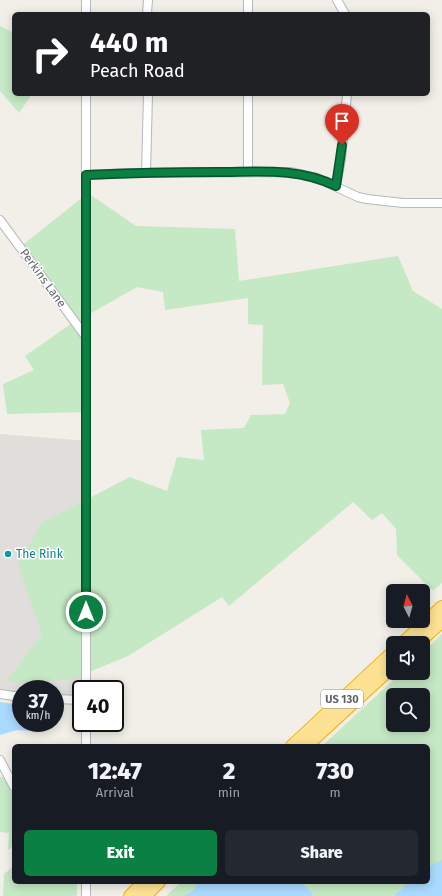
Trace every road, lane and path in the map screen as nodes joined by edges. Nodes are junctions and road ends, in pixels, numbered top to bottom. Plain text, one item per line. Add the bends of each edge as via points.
1 (86, 0) edge
2 (148, 0) edge
3 (248, 0) edge
4 (337, 0) edge
5 (86, 12) edge
6 (147, 12) edge
7 (248, 12) edge
8 (344, 12) edge
9 (86, 96) edge
10 (148, 96) edge
11 (248, 96) edge
12 (347, 96) edge
13 (248, 172) junction
14 (146, 173) junction
15 (86, 175) junction
16 (336, 186) junction
17 (442, 203) edge
18 (0, 220) edge
19 (86, 337) junction
20 (442, 607) edge
21 (442, 621) edge
22 (410, 636) edge
23 (426, 636) edge
24 (386, 659) edge
25 (386, 672) edge
26 (86, 680) edge
27 (0, 694) edge
28 (12, 696) edge
29 (86, 732) edge
30 (86, 744) edge
31 (294, 744) edge
32 (308, 744) edge
33 (0, 760) edge
34 (12, 783) edge
35 (86, 884) edge
36 (142, 884) edge
37 (158, 884) edge
38 (86, 896) edge
39 (130, 896) edge
40 (145, 896) edge

1 - 5 street
2 - 6 street
3 - 7 street
4 - 8 street
9 - 15 street
10 - 14 street
11 - 13 street
12 - 16 street
13 - 14 street
13 - 16 street via 290,172 317,178
14 - 15 street
15 - 19 street
16 - 17 street via 358,197 376,201
18 - 19 street, Perkins Lane
19 - 26 street
20 - 22 highway
21 - 23 highway
24 - 31 highway, US 130
25 - 32 highway, US 130
27 - 28 street
29 - 30 street
33 - 34 street
35 - 38 street
36 - 39 highway
37 - 40 highway

